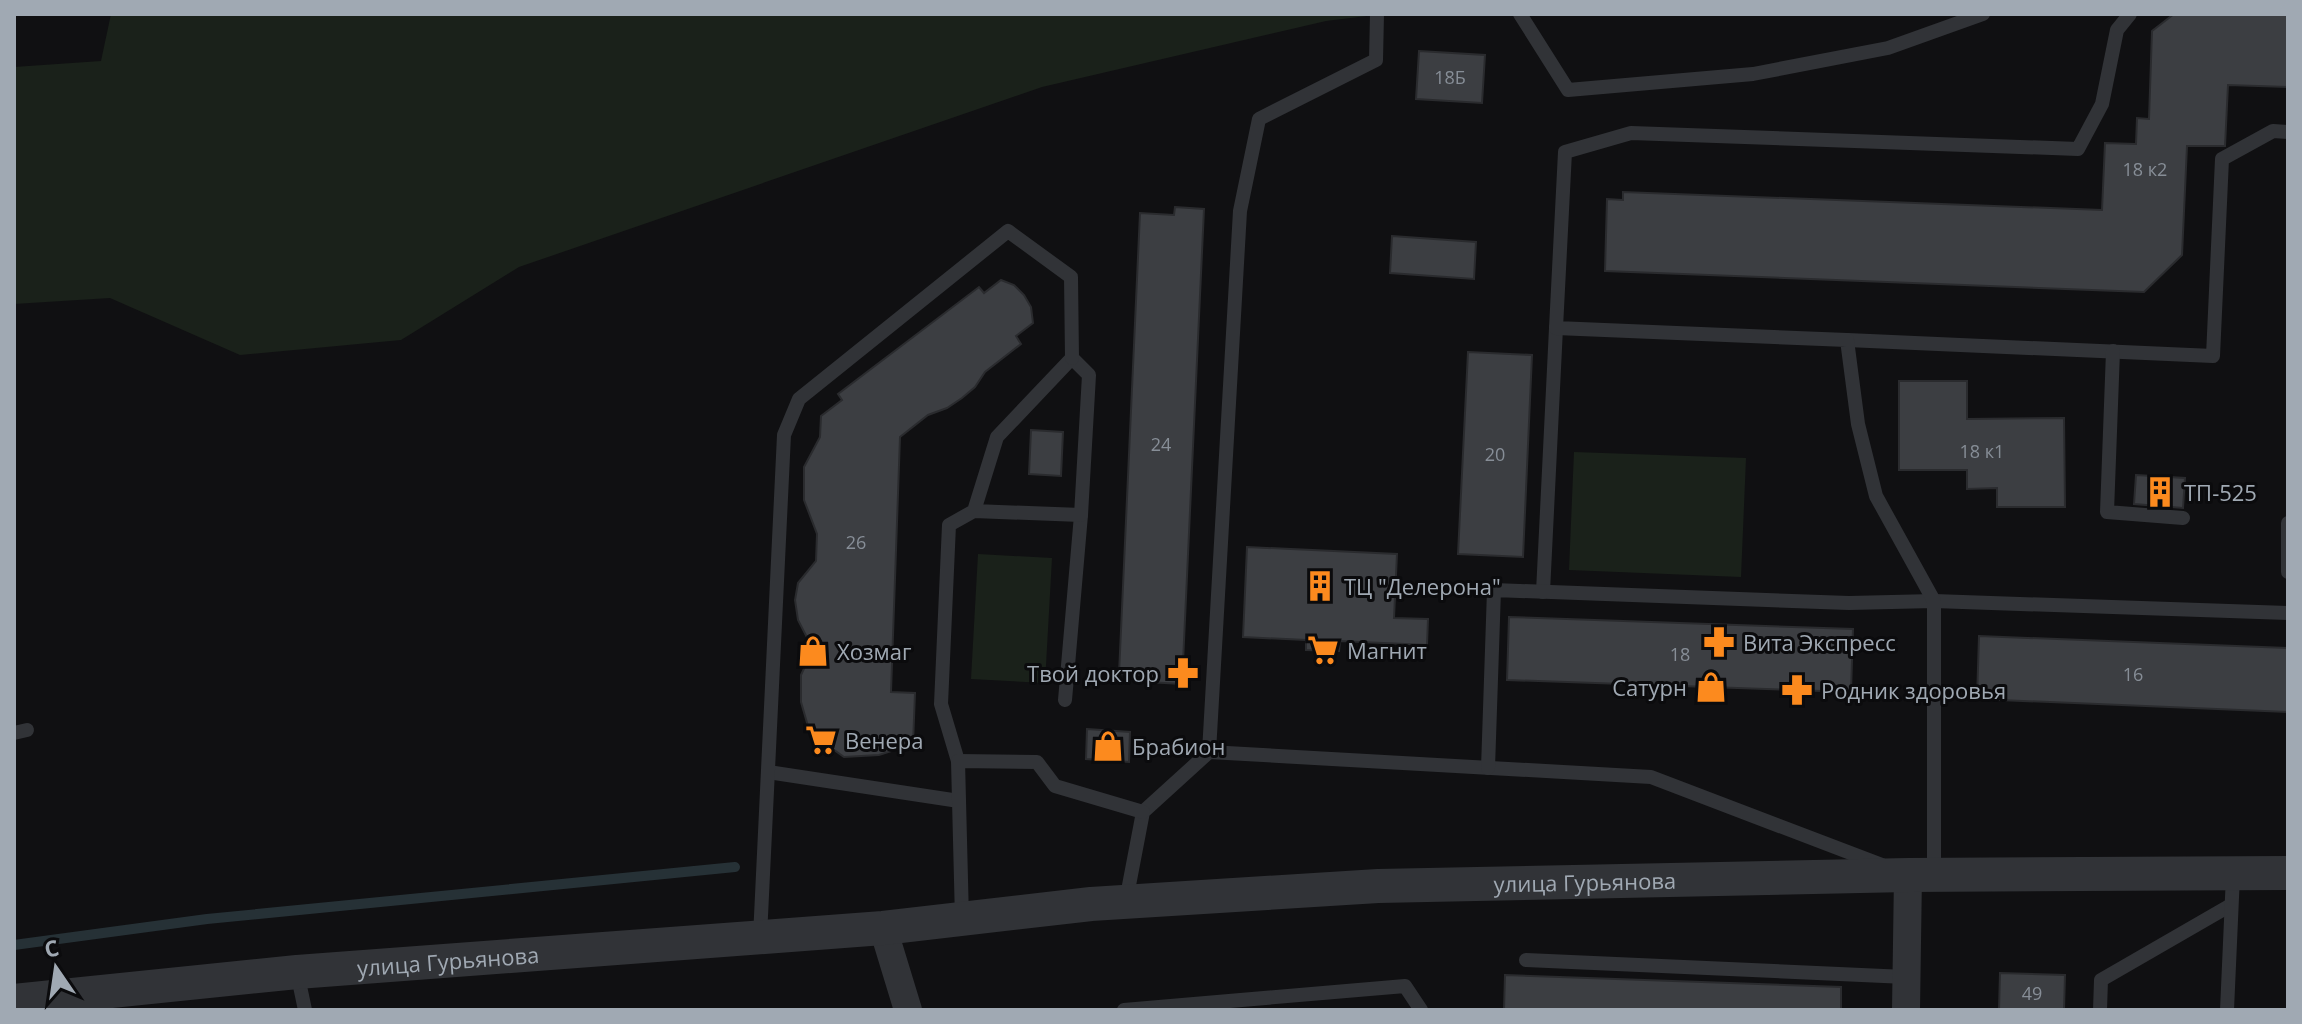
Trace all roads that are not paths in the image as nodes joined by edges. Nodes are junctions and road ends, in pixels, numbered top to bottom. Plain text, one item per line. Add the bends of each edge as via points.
1 (1377, 14) edge
2 (1520, 14) edge
3 (1983, 14) edge
4 (2130, 14) edge
5 (2288, 132) edge
6 (1556, 328) junction
7 (1847, 340) junction
8 (2113, 351) junction
9 (1072, 358) junction
10 (974, 511) junction
11 (1081, 515) junction
12 (2183, 518) dead end
13 (2288, 523) edge
14 (2288, 572) edge
15 (1543, 592) junction
16 (1934, 601) junction
17 (2288, 613) edge
18 (1065, 700) dead end
19 (1209, 752) junction
20 (958, 761) junction
21 (1488, 768) junction
22 (768, 772) junction
23 (959, 801) junction
24 (1143, 812) junction
25 (2288, 873) edge
26 (1921, 875) junction
27 (2232, 889) junction
28 (1126, 901) junction
29 (962, 919) junction
30 (883, 928) junction
31 (760, 937) junction
32 (1526, 960) dead end
33 (297, 972) junction
34 (1906, 977) junction
35 (14, 1001) edge
36 (305, 1010) edge
37 (908, 1010) edge
38 (1124, 1010) edge
39 (1421, 1010) edge
40 (1906, 1010) edge
41 (2100, 1010) edge
42 (2227, 1010) edge

1 - 19 lane via 1376,60 1259,119 1240,211
2 - 3 lane via 1568,90 1753,74 1888,48
4 - 6 lane via 2117,30 2102,104 2078,149 1631,133 1565,152
5 - 8 lane via 2273,131 2222,159 2213,356
6 - 7 lane
6 - 15 lane
7 - 8 lane
7 - 16 lane via 1858,424 1876,496
8 - 12 lane via 2107,512
9 - 10 lane via 997,437
9 - 11 lane via 1089,375
9 - 22 lane via 1071,277 1008,231 799,399 784,435
10 - 11 lane
10 - 20 lane via 949,525 941,704
11 - 18 lane
13 - 14 lane
15 - 16 lane
15 - 21 lane via 1494,590
16 - 17 lane
16 - 26 lane
19 - 21 lane
19 - 24 lane
20 - 23 lane
20 - 24 lane via 1037,762 1055,786
21 - 26 lane via 1651,777
22 - 23 lane
22 - 31 lane
23 - 29 lane
24 - 28 lane
25 - 27 street, улица Гурьянова
26 - 27 street, улица Гурьянова
26 - 28 street, улица Гурьянова via 1378,886
26 - 34 street
27 - 41 lane via 2101,980
27 - 42 lane
28 - 29 street, улица Гурьянова
29 - 30 street, улица Гурьянова
30 - 31 street, улица Гурьянова
30 - 37 street
31 - 33 street, улица Гурьянова
32 - 34 lane
33 - 35 street, улица Гурьянова
33 - 36 lane
34 - 40 street
38 - 39 lane via 1405,986

